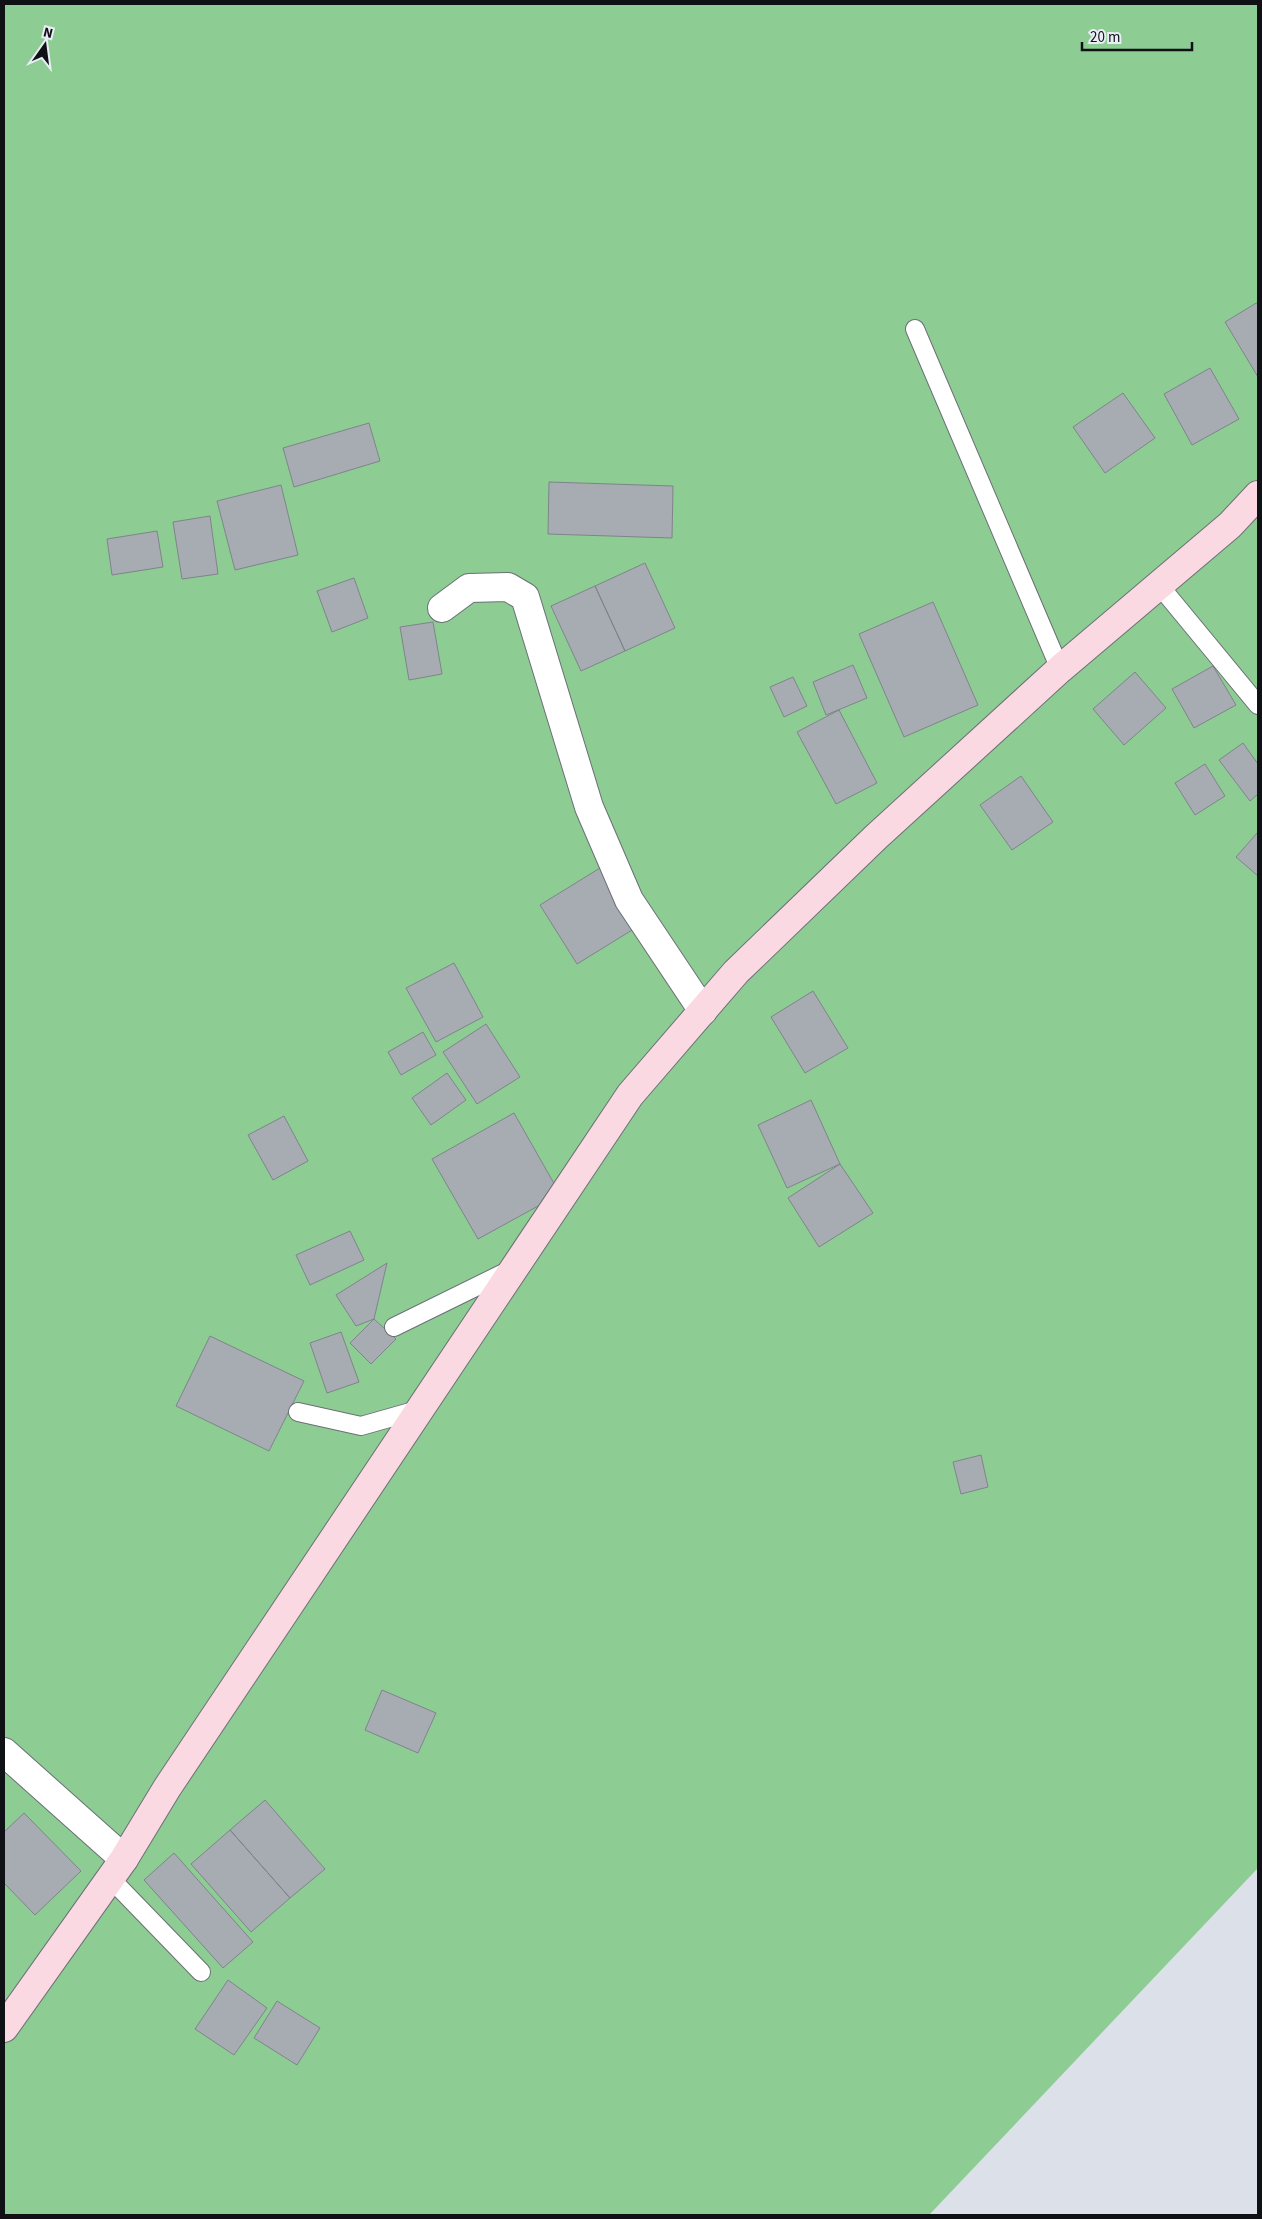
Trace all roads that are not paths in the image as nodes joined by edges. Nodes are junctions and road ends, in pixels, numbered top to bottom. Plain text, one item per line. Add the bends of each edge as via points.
1 (915, 329) dead end
2 (1258, 495) edge
3 (1159, 585) junction
4 (442, 608) dead end
5 (1060, 669) junction
6 (1258, 705) edge
7 (703, 1012) junction
8 (515, 1268) junction
9 (394, 1327) dead end
10 (420, 1409) junction
11 (298, 1412) dead end
12 (4, 1752) edge
13 (118, 1869) junction
14 (201, 1972) dead end
15 (4, 2028) edge

1 - 5 lane
2 - 3 street via 1230,525
3 - 5 street
3 - 6 lane
4 - 7 street via 469,588 508,587 525,597 590,807 629,900
5 - 7 street via 736,972
7 - 8 street via 630,1095
8 - 9 lane
8 - 10 street
10 - 11 lane via 361,1426
10 - 13 street via 167,1788
12 - 13 street
13 - 14 lane
13 - 15 street

